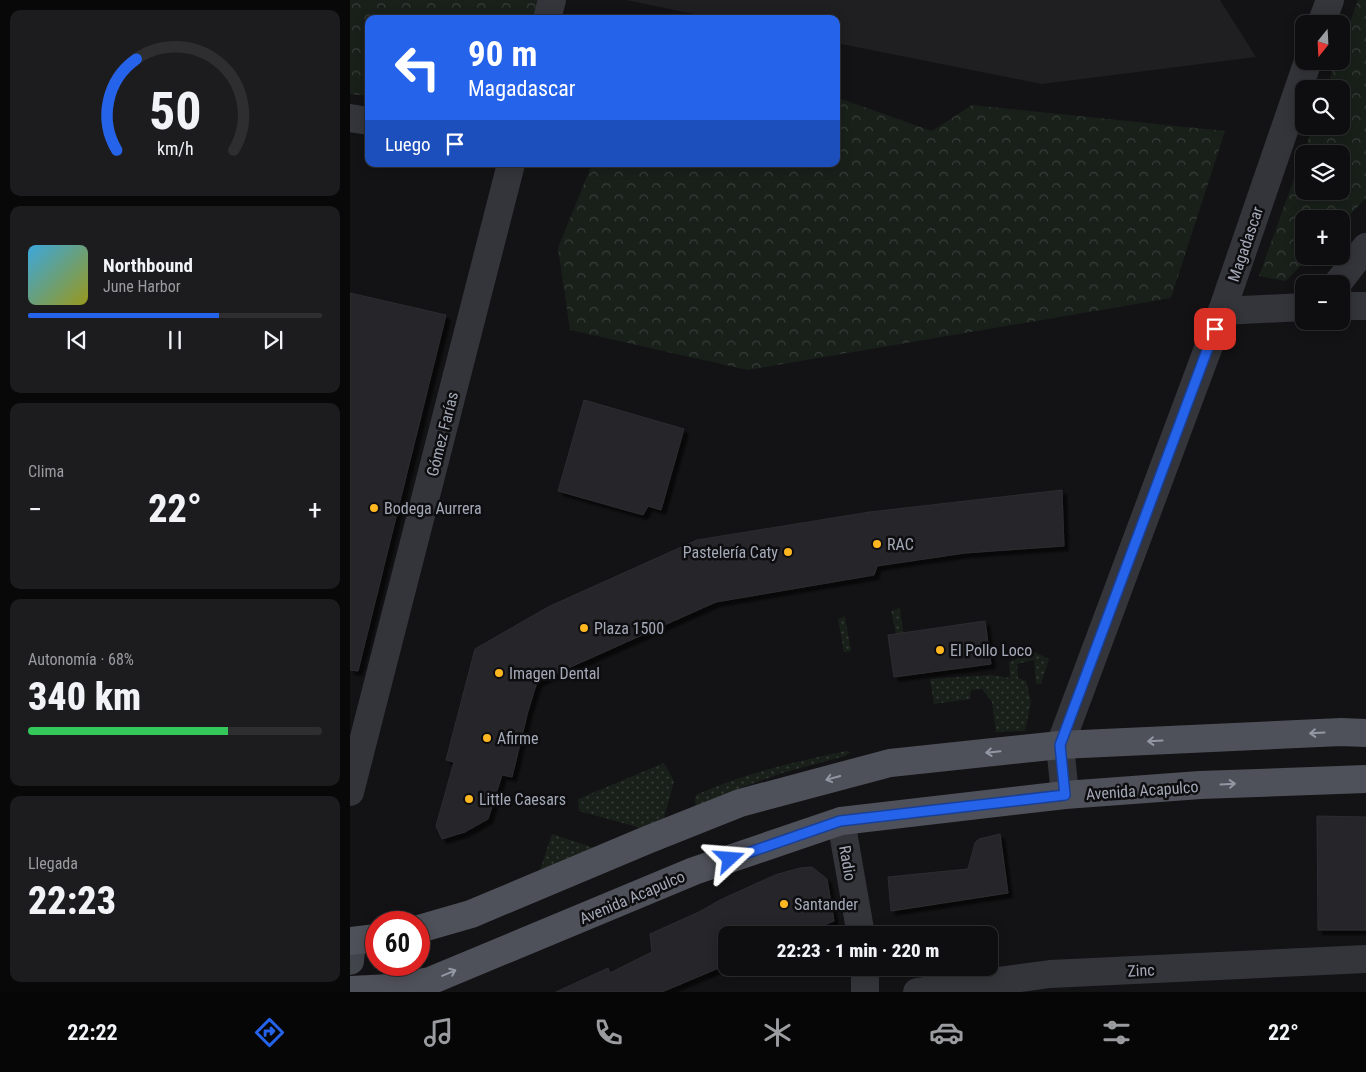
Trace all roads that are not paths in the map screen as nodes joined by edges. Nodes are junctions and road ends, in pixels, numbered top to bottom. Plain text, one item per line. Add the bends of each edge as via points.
1 (552, 0) edge
2 (1330, 0) edge
3 (548, 15) edge
4 (1324, 15) edge
5 (1305, 70) edge
6 (350, 118) edge
7 (365, 120) edge
8 (510, 167) edge
9 (1366, 246) edge
10 (1344, 275) edge
11 (1350, 306) edge
12 (1366, 306) edge
13 (1295, 307) edge
14 (1222, 310) junction
15 (1366, 733) edge
16 (1060, 745) junction
17 (1366, 779) edge
18 (350, 792) edge
19 (1065, 795) junction
20 (840, 821) junction
21 (430, 926) edge
22 (859, 926) edge
23 (1366, 959) edge
24 (865, 976) edge
25 (1057, 983) edge
26 (350, 990) edge
27 (865, 992) edge
28 (917, 992) edge

1 - 3 street
2 - 4 street
5 - 14 street, Magadascar
6 - 7 street
8 - 18 street, Gómez Farías
9 - 10 street
11 - 12 street
13 - 14 street
14 - 16 street, Magadascar
15 -> 16 main road
16 - 19 street, Magadascar
16 -> 21 main road via 890,763 740,803 471,914
19 -> 17 main road, Avenida Acapulco via 1200,785
19 - 20 main road, Avenida Acapulco
20 - 22 street, Radio
26 -> 20 main road, Avenida Acapulco via 430,981 694,871
23 - 25 street, Zinc
24 - 27 street
25 - 28 street, Zinc

